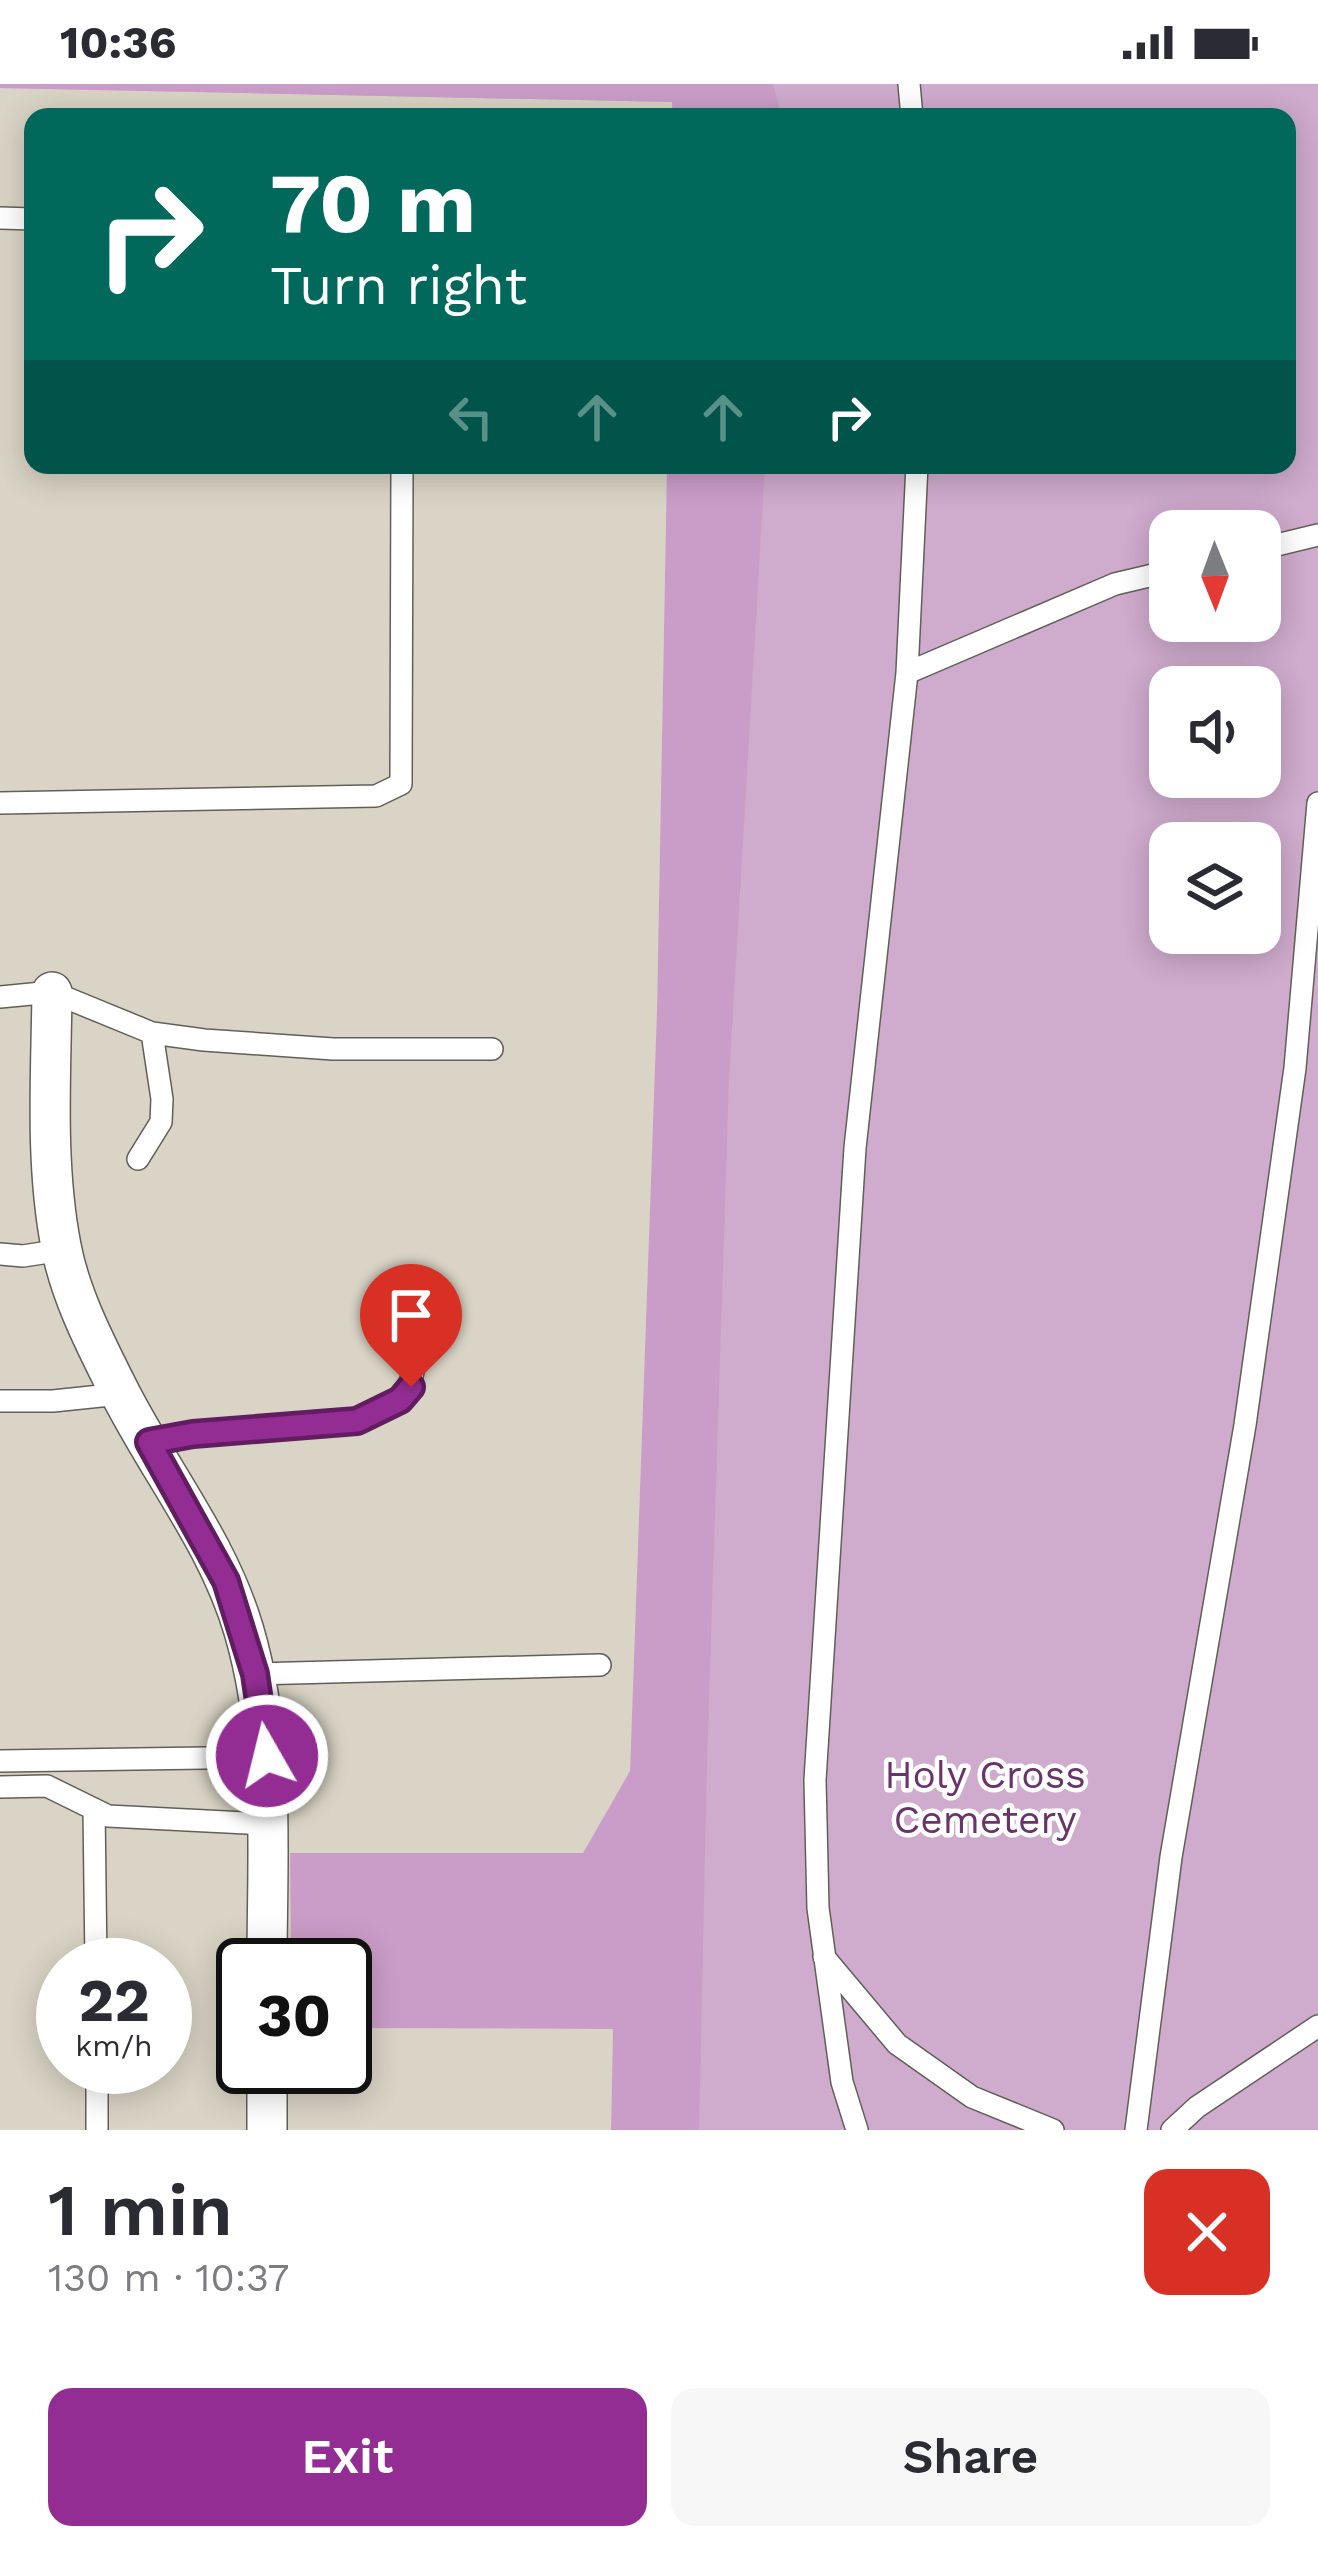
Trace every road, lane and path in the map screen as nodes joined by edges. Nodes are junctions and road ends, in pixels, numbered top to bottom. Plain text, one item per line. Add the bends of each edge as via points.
1 (402, 474) edge
2 (917, 474) edge
3 (1318, 535) edge
4 (1281, 544) edge
5 (1149, 576) edge
6 (907, 674) junction
7 (1318, 802) edge
8 (0, 803) edge
9 (52, 992) junction
10 (0, 997) edge
11 (152, 1033) junction
12 (492, 1049) dead end
13 (139, 1159) dead end
14 (62, 1250) junction
15 (0, 1254) edge
16 (416, 1301) dead end
17 (120, 1394) junction
18 (0, 1400) edge
19 (149, 1442) junction
20 (600, 1665) dead end
21 (255, 1674) junction
22 (267, 1756) junction
23 (0, 1761) edge
24 (0, 1787) edge
25 (94, 1809) junction
26 (268, 1824) junction
27 (96, 1938) edge
28 (267, 1938) edge
29 (824, 1957) junction
30 (1318, 2026) edge
31 (97, 2094) edge
32 (267, 2094) edge
33 (97, 2130) edge
34 (267, 2130) edge
35 (857, 2130) edge
36 (1053, 2130) edge
37 (1136, 2130) edge
38 (1172, 2130) edge

1 - 8 lane via 401,784 376,796
2 - 6 lane
3 - 4 lane
5 - 6 lane
6 - 29 lane via 855,1148 815,1780
7 - 37 lane via 1292,1090
9 - 10 lane
9 - 11 lane
9 - 14 street via 50,1142
11 - 12 lane via 333,1049
11 - 13 lane via 161,1122
14 - 15 lane
14 - 17 street
16 - 19 lane via 411,1387 381,1411 357,1421
17 - 18 lane
17 - 19 street
19 - 21 street via 226,1581
20 - 21 lane
21 - 22 street
22 - 23 lane
22 - 26 street
24 - 25 lane via 47,1786
25 - 26 lane
25 - 27 lane
26 - 28 street
29 - 35 lane
29 - 36 lane via 896,2044 972,2097
30 - 38 lane
31 - 33 lane
32 - 34 street

